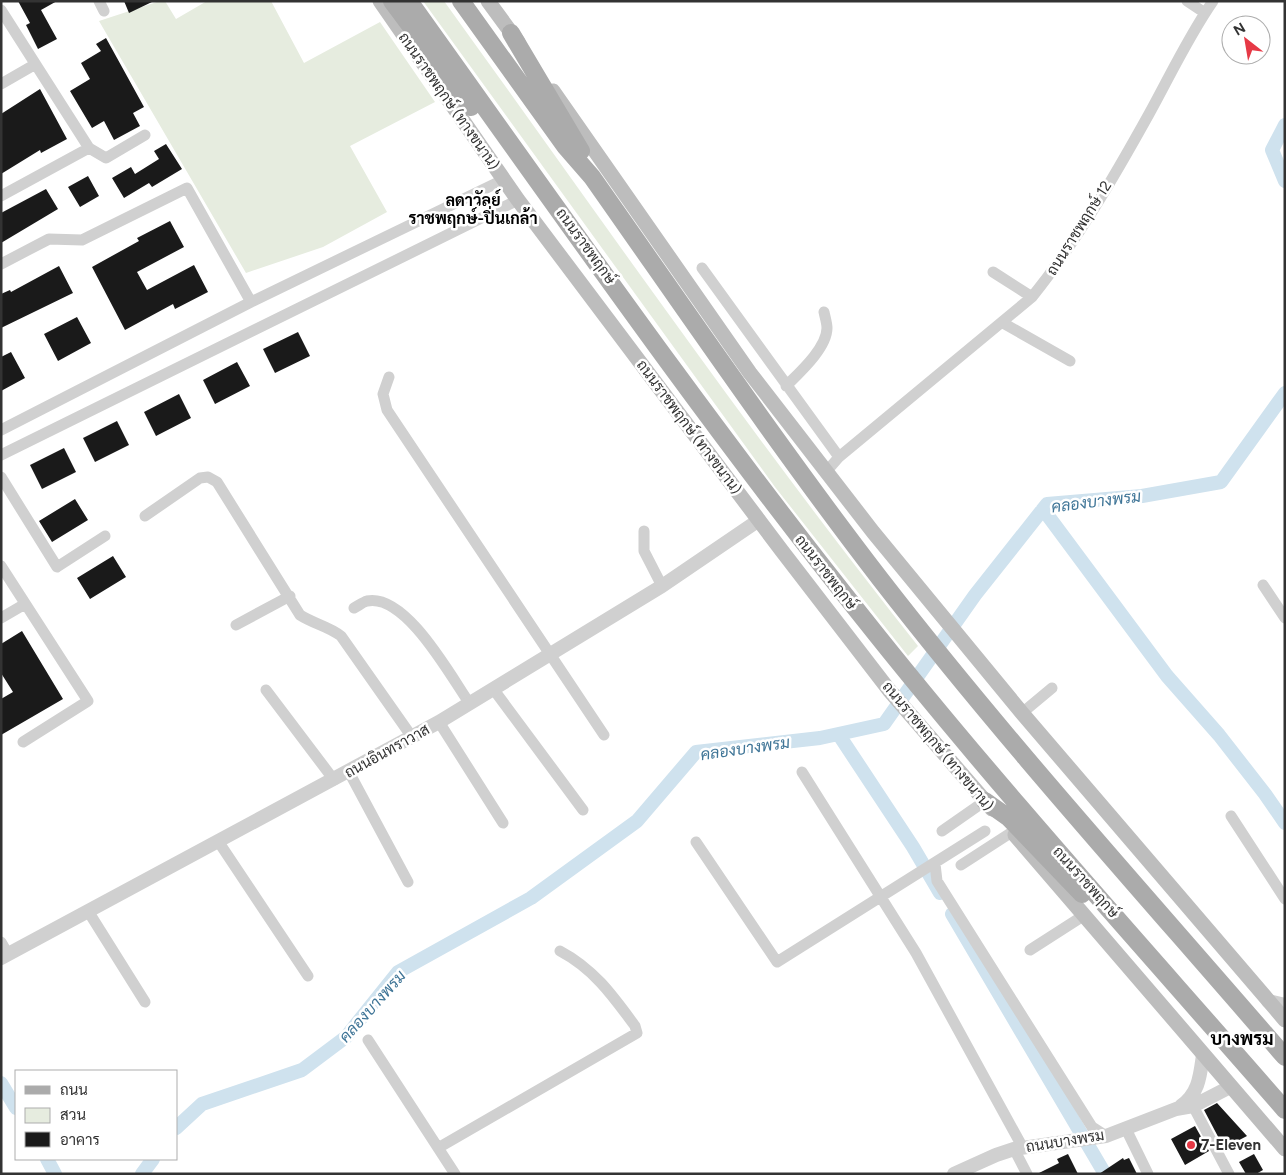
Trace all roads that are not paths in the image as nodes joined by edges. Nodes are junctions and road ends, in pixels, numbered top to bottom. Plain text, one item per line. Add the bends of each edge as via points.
1 (380, 1) edge
2 (392, 1) edge
3 (409, 1) edge
4 (460, 1) edge
5 (488, 1) edge
6 (1187, 1) edge
7 (1213, 1) edge
8 (1, 10) edge
9 (1205, 13) junction
10 (511, 33) junction
11 (34, 65) junction
12 (1, 84) edge
13 (144, 135) dead end
14 (89, 148) junction
15 (592, 177) junction
16 (505, 179) junction
17 (546, 192) junction
18 (1, 196) edge
19 (518, 200) junction
20 (1, 264) edge
21 (702, 268) dead end
22 (993, 272) dead end
23 (1032, 297) junction
24 (250, 302) junction
25 (824, 312) dead end
26 (1003, 323) junction
27 (1070, 361) dead end
28 (389, 377) dead end
29 (786, 386) junction
30 (1, 430) edge
31 (1, 456) edge
32 (838, 457) junction
33 (826, 472) junction
34 (1, 477) edge
35 (145, 516) dead end
36 (759, 520) junction
37 (644, 531) dead end
38 (105, 536) dead end
39 (1, 566) edge
40 (1263, 585) dead end
41 (662, 586) junction
42 (290, 596) junction
43 (25, 604) junction
44 (354, 608) dead end
45 (1, 618) edge
46 (1285, 618) edge
47 (236, 625) dead end
48 (550, 654) junction
49 (1052, 688) dead end
50 (266, 690) dead end
51 (494, 690) junction
52 (470, 704) junction
53 (1022, 713) junction
54 (439, 722) junction
55 (604, 735) dead end
56 (412, 737) junction
57 (23, 742) dead end
58 (349, 772) junction
59 (802, 772) dead end
60 (334, 780) junction
61 (985, 801) junction
62 (583, 810) dead end
63 (1231, 816) dead end
64 (503, 822) dead end
65 (942, 831) dead end
66 (985, 831) dead end
67 (1015, 835) junction
68 (218, 841) junction
69 (696, 842) dead end
70 (961, 865) dead end
71 (930, 866) junction
72 (408, 882) dead end
73 (882, 896) junction
74 (1285, 899) edge
75 (88, 910) junction
76 (1083, 916) junction
77 (1117, 917) junction
78 (1030, 950) dead end
79 (4, 951) edge
80 (560, 951) dead end
81 (308, 976) dead end
82 (1268, 1001) junction
83 (145, 1002) dead end
84 (1285, 1005) edge
85 (1285, 1020) edge
86 (368, 1040) dead end
87 (1203, 1055) junction
88 (1285, 1057) edge
89 (1230, 1087) junction
90 (1193, 1106) junction
91 (1176, 1109) junction
92 (1285, 1110) edge
93 (1126, 1129) junction
94 (1103, 1136) junction
95 (438, 1148) junction
96 (1018, 1148) junction
97 (1285, 1149) edge
98 (455, 1174) edge
99 (954, 1174) edge
100 (1027, 1174) edge
101 (1148, 1174) edge
102 (1229, 1174) edge

1 - 16 main road, ถนนราชพฤกษ์ (ทางขนาน)
2 - 17 main road via 528,183
3 - 17 main road, ถนนราชพฤกษ์
4 - 15 main road via 565,146
5 - 10 main road
6 - 9 street
7 - 9 street, ถนนราชพฤกษ์ 12
8 - 11 street
9 - 23 street, ถนนราชพฤกษ์ 12 via 1059,265
10 - 15 main road via 571,134
10 - 33 main road via 750,373
11 - 12 street
11 - 14 street
13 - 14 street via 106,158
14 - 18 street
15 - 88 main road via 797,469 919,628
16 - 19 main road, ถนนราชพฤกษ์ (ทางขนาน)
16 - 24 street
17 - 77 main road, ถนนราชพฤกษ์ via 786,521 939,711
19 - 31 street
19 - 36 main road, ถนนราชพฤกษ์ (ทางขนาน)
20 - 24 street via 49,239 82,240 187,188
21 - 29 street
22 - 23 street
23 - 26 street, ถนนราชพฤกษ์ 12
24 - 30 street
25 - 29 street via 827,330 821,345 809,363
26 - 27 street
26 - 32 street, ถนนราชพฤกษ์ 12
28 - 48 street via 383,394 387,410
29 - 32 street
32 - 33 street, ถนนราชพฤกษ์ 12
33 - 53 main road
34 - 38 street via 57,567
35 - 42 street via 200,478 208,477 218,482
36 - 41 street, ถนนอินทราวาส
36 - 61 main road, ถนนราชพฤกษ์ (ทางขนาน) via 889,690
37 - 41 street via 647,558
39 - 43 street
40 - 46 street
41 - 48 street, ถนนอินทราวาส
42 - 47 street
42 - 56 street via 300,615 314,624 329,627 341,636
43 - 45 street
43 - 57 street via 88,701
44 - 52 street via 367,601 379,602 391,606 415,625
48 - 51 street, ถนนอินทราวาส
48 - 55 street
49 - 53 street
50 - 60 street
51 - 52 street, ถนนอินทราวาส
51 - 62 street
52 - 54 street, ถนนอินทราวาส
53 - 82 main road
54 - 56 street, ถนนอินทราวาส
54 - 64 street
56 - 58 street, ถนนอินทราวาส
58 - 60 street, ถนนอินทราวาส
58 - 72 street
59 - 73 street
60 - 68 street, ถนนอินทราวาส
61 - 65 street
61 - 67 main road, ถนนราชพฤกษ์ (ทางขนาน)
61 - 77 main road via 1009,818 1094,907
63 - 74 street
66 - 71 street
67 - 70 street
67 - 76 main road, ถนนราชพฤกษ์
68 - 75 street, ถนนอินทราวาส
68 - 81 street
69 - 73 street via 777,962
71 - 73 street
71 - 94 street via 1092,1127
73 - 96 street via 916,953
75 - 79 street, ถนนอินทราวาส
75 - 83 street
76 - 78 street
76 - 87 main road, ถนนราชพฤกษ์
77 - 92 main road, ถนนราชพฤกษ์
80 - 95 street via 576,959 600,980 637,1033
82 - 84 street
82 - 85 main road
86 - 95 street
87 - 89 main road, ถนนราชพฤกษ์
87 - 91 street, ถนนบางพรม via 1195,1093
89 - 90 street, ถนนบางพรม
89 - 97 main road, ถนนราชพฤกษ์
90 - 91 street, ถนนบางพรม
90 - 102 street
91 - 93 street, ถนนบางพรม
93 - 94 street, ถนนบางพรม
93 - 101 street
94 - 96 street, ถนนบางพรม
95 - 98 street
96 - 99 street, ถนนบางพรม
96 - 100 street

